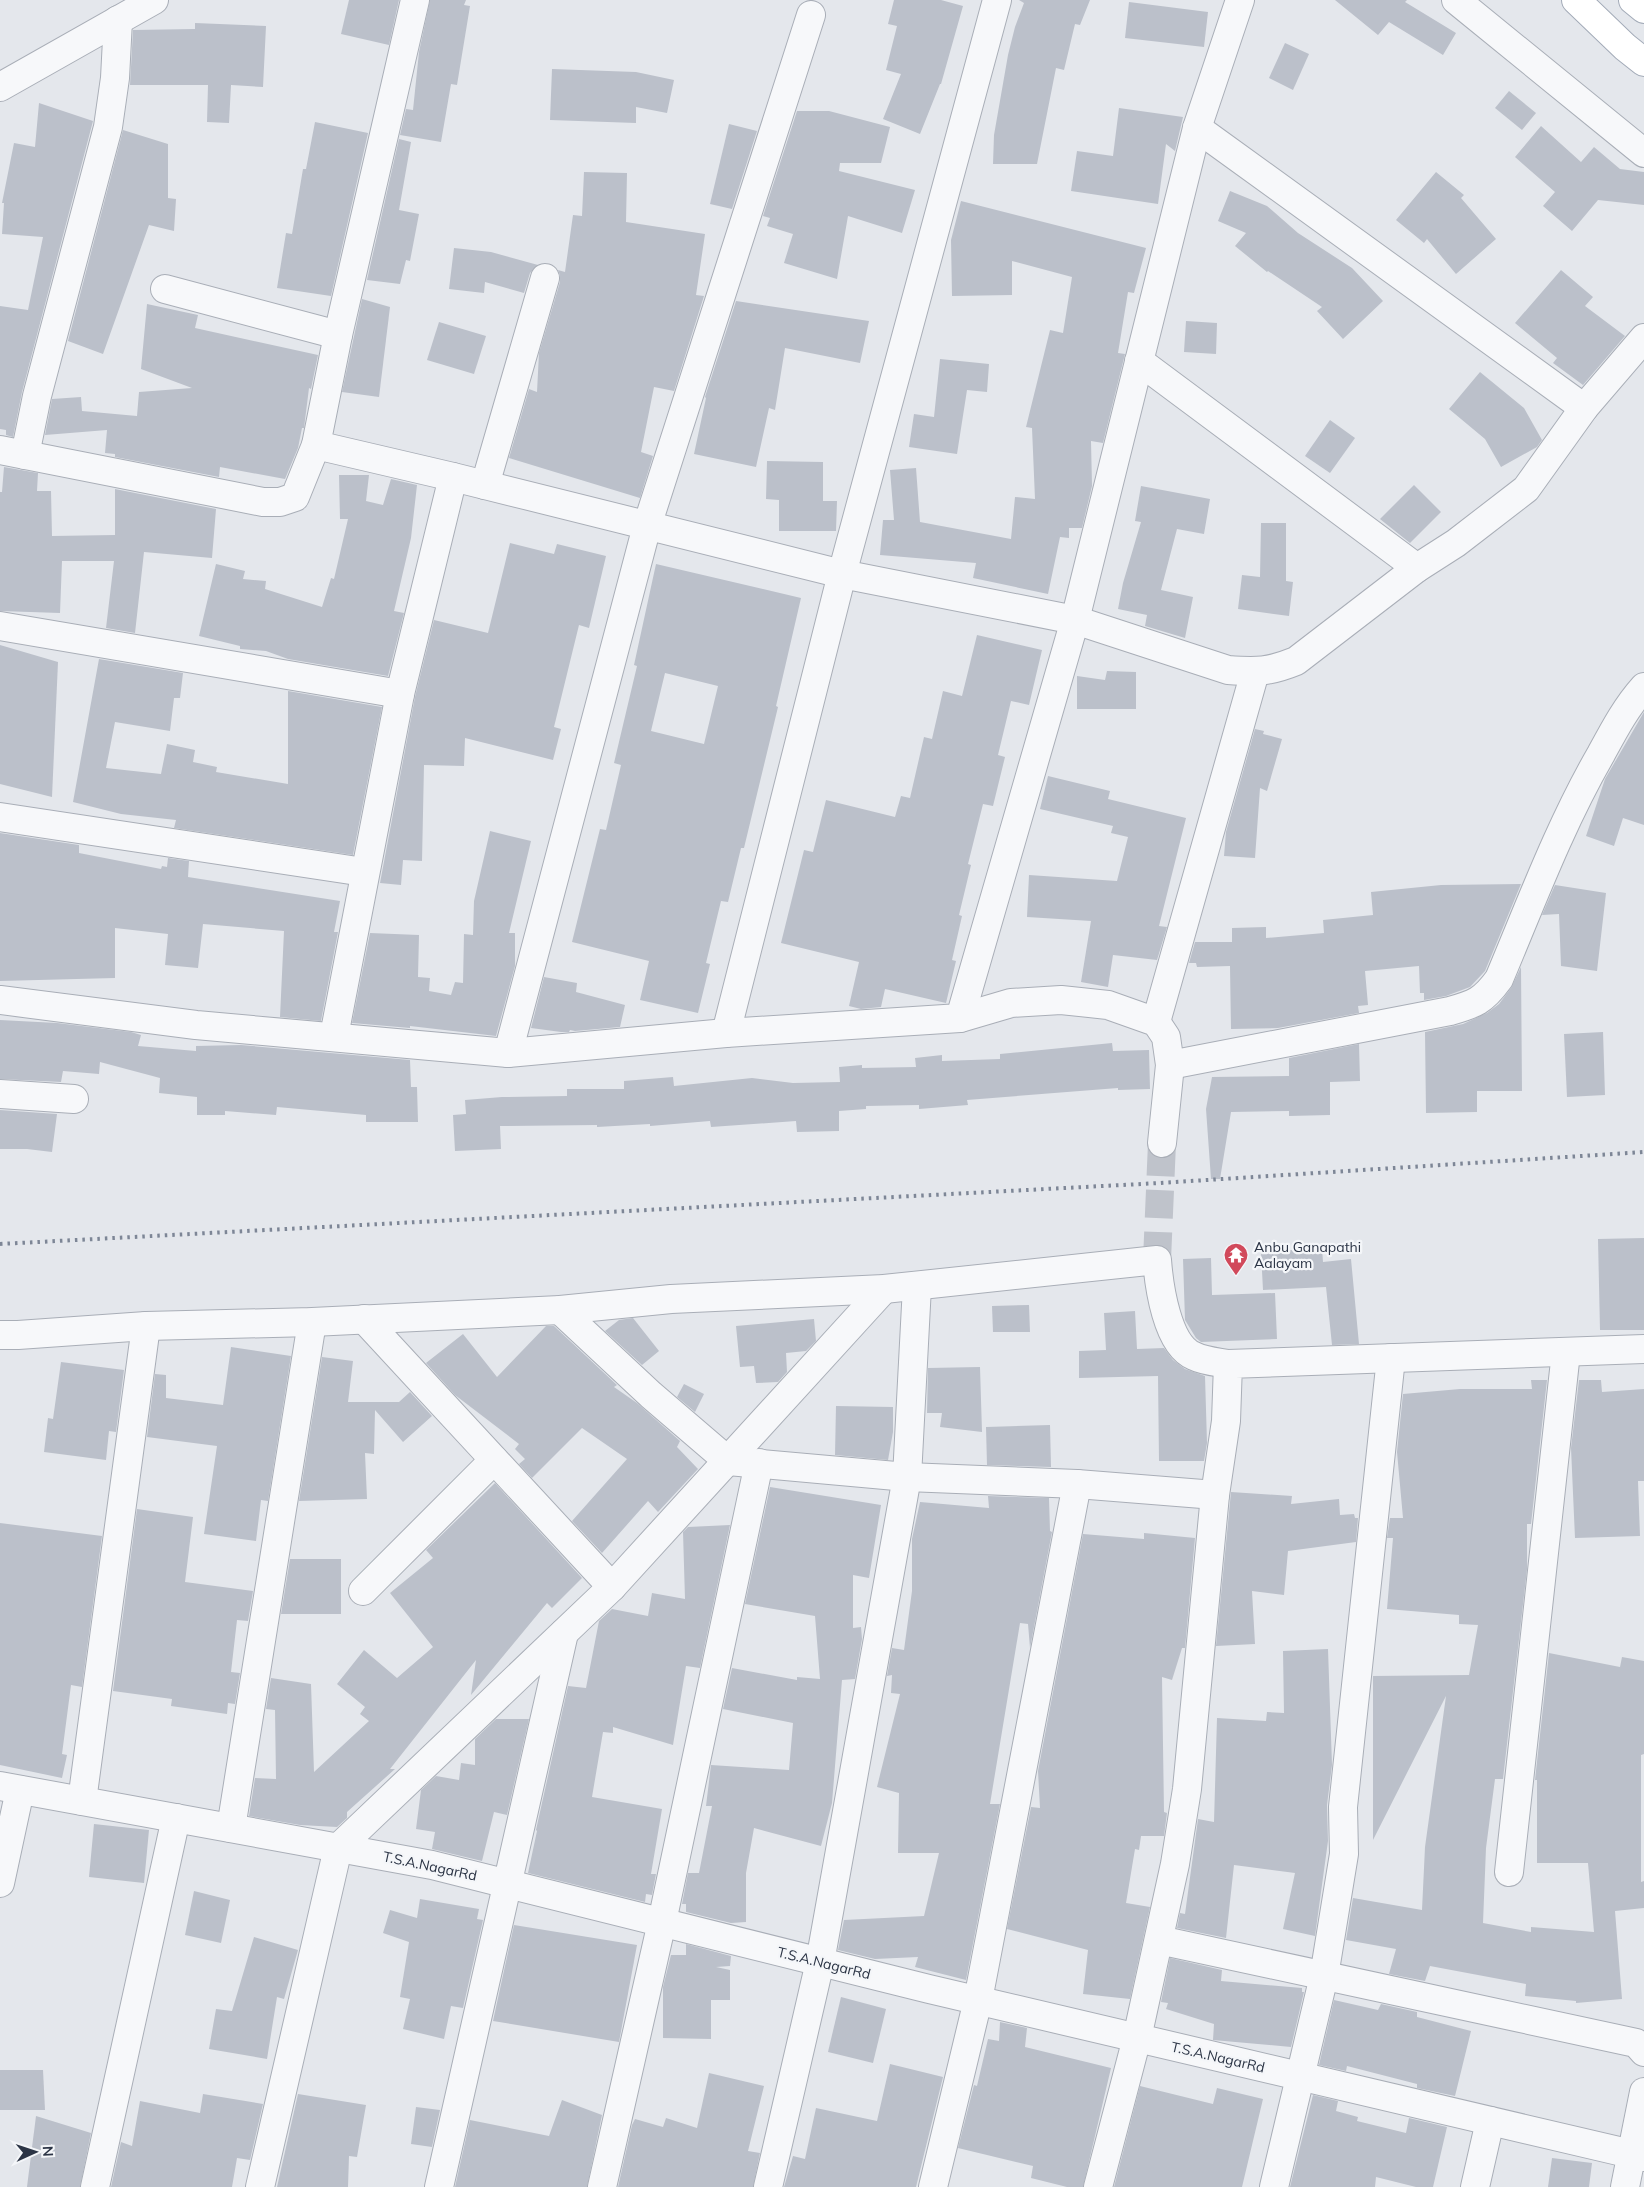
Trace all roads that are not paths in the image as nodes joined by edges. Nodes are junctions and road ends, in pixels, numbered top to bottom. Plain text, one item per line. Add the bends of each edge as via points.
1 (154, 0) edge
2 (415, 0) edge
3 (997, 0) edge
4 (1240, 0) edge
5 (1456, 0) edge
6 (1576, 0) edge
7 (811, 15) dead end
8 (118, 20) junction
9 (1634, 54) edge
10 (1644, 69) edge
11 (0, 87) edge
12 (1197, 128) junction
13 (1644, 153) edge
14 (545, 278) dead end
15 (165, 289) dead end
16 (338, 335) junction
17 (1644, 338) edge
18 (1139, 361) junction
19 (1584, 408) junction
20 (316, 445) junction
21 (12, 453) edge
22 (453, 477) junction
23 (485, 485) junction
24 (647, 526) junction
25 (1417, 568) junction
26 (842, 574) junction
27 (1075, 620) junction
28 (0, 626) edge
29 (1255, 672) junction
30 (1644, 687) edge
31 (400, 694) junction
32 (0, 817) edge
33 (364, 872) junction
34 (0, 1000) edge
35 (960, 1018) junction
36 (1156, 1022) junction
37 (726, 1033) junction
38 (334, 1036) junction
39 (508, 1053) junction
40 (1170, 1065) junction
41 (0, 1094) edge
42 (74, 1099) dead end
43 (1162, 1144) tunnel mouth
44 (916, 1286) junction
45 (884, 1289) junction
46 (560, 1310) junction
47 (364, 1319) junction
48 (312, 1322) junction
49 (146, 1326) junction
50 (0, 1334) edge
51 (1644, 1348) edge
52 (1566, 1352) junction
53 (1391, 1358) junction
54 (1228, 1364) junction
55 (494, 1460) junction
56 (728, 1461) junction
57 (759, 1463) junction
58 (906, 1477) junction
59 (1077, 1484) junction
60 (1215, 1495) junction
61 (612, 1587) junction
62 (363, 1591) dead end
63 (564, 1633) junction
64 (10, 1788) edge
65 (82, 1801) junction
66 (176, 1818) junction
67 (230, 1828) junction
68 (338, 1848) junction
69 (1509, 1872) dead end
70 (0, 1883) edge
71 (507, 1884) junction
72 (662, 1922) junction
73 (1159, 1940) junction
74 (820, 1962) junction
75 (1324, 1976) junction
76 (978, 2000) junction
77 (1137, 2038) junction
78 (1644, 2052) edge
79 (1300, 2076) junction
80 (1644, 2092) edge
81 (1490, 2121) junction
82 (1638, 2155) edge
83 (94, 2187) edge
84 (260, 2187) edge
85 (439, 2187) edge
86 (602, 2187) edge
87 (768, 2187) edge
88 (933, 2187) edge
89 (1098, 2187) edge
90 (1274, 2187) edge
91 (1475, 2187) edge
92 (1625, 2187) edge

1 - 8 street
2 - 16 street
3 - 26 street
4 - 12 street
5 - 13 street
6 - 9 main road
7 - 24 street
8 - 11 street
8 - 21 street via 108,127 37,396
9 - 10 street
12 - 18 street
12 - 19 street
14 - 23 street
15 - 16 street
16 - 20 street
17 - 19 street
18 - 25 street
18 - 27 street
19 - 25 street via 1526,489 1456,543
20 - 21 street via 295,496 280,502 263,502
20 - 22 street
22 - 23 street
22 - 31 street
23 - 24 street
24 - 26 street
24 - 39 street
25 - 29 street via 1296,661 1275,670
26 - 27 street
26 - 37 street
27 - 29 street via 1228,670
27 - 35 street
28 - 31 street
29 - 36 street
30 - 40 street via 1629,704 1586,780 1499,979 1490,992 1474,1005
31 - 33 street
32 - 33 street
33 - 38 street
34 - 38 street via 196,1025
35 - 36 street via 1010,1003 1061,1000 1108,1005
35 - 37 street
36 - 40 street via 1166,1037
37 - 39 street
38 - 39 street
40 - 43 street
41 - 42 street
44 - 45 street
44 - 54 street via 1157,1260 1159,1288 1176,1340 1193,1356
44 - 58 street
45 - 46 street via 671,1299
45 - 56 street
46 - 47 street
46 - 56 street
47 - 48 street
47 - 55 street
48 - 49 street
48 - 67 street
49 - 50 street
49 - 65 street
51 - 52 street
52 - 53 street
52 - 69 street
53 - 54 street
53 - 75 street via 1343,1807 1344,1854
54 - 60 street via 1226,1420
55 - 61 street
55 - 62 street
56 - 57 street
56 - 61 street
57 - 58 street
57 - 72 street
58 - 59 street
58 - 74 street
59 - 60 street
59 - 76 street
60 - 73 street via 1187,1789
61 - 63 street
63 - 68 street
63 - 71 street
64 - 65 street, T.S.A.NagarRd
64 - 70 street
65 - 66 street, T.S.A.NagarRd
66 - 67 street, T.S.A.NagarRd
66 - 83 street
67 - 68 street, T.S.A.NagarRd
68 - 71 street, T.S.A.NagarRd via 432,1865
68 - 84 street
71 - 72 street, T.S.A.NagarRd
71 - 85 street
72 - 74 street, T.S.A.NagarRd
72 - 86 street
73 - 75 street
73 - 77 street
74 - 76 street, T.S.A.NagarRd
74 - 87 street
75 - 78 street via 1636,2043
75 - 79 street
76 - 77 street, T.S.A.NagarRd
76 - 88 street
77 - 79 street, T.S.A.NagarRd
77 - 89 street
79 - 81 street, T.S.A.NagarRd
79 - 90 street
80 - 82 street
81 - 82 street, T.S.A.NagarRd
81 - 91 street
82 - 92 street

